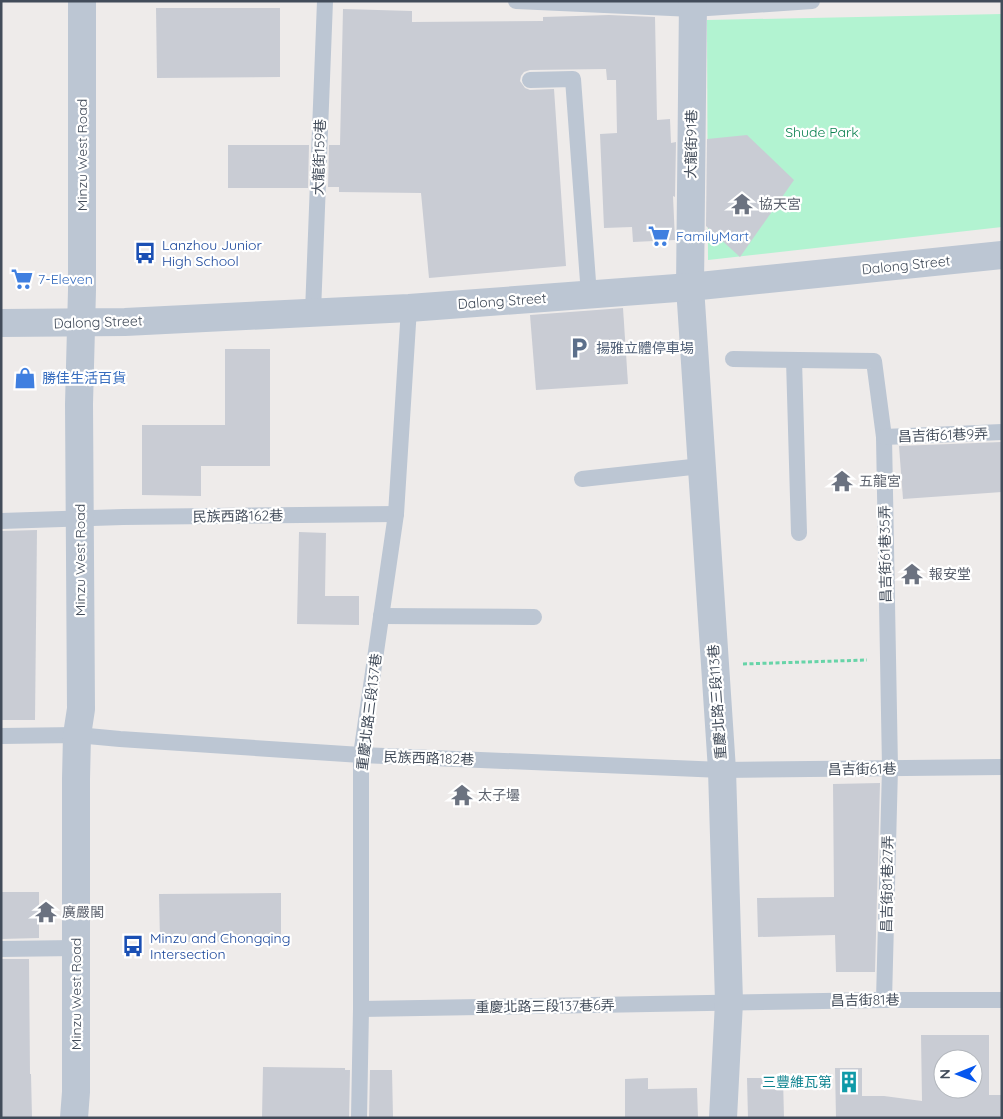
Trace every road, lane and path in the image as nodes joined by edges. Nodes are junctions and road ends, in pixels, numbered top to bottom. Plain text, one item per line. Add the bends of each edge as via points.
1 (82, 1) edge
2 (325, 1) edge
3 (516, 1) edge
4 (812, 1) edge
5 (693, 5) edge
6 (530, 80) dead end
7 (1002, 255) edge
8 (690, 287) junction
9 (588, 295) junction
10 (409, 308) junction
11 (313, 312) junction
12 (1, 323) edge
13 (81, 323) junction
14 (734, 359) dead end
15 (794, 360) junction
16 (1002, 432) edge
17 (884, 437) junction
18 (701, 466) junction
19 (582, 479) dead end
20 (396, 514) junction
21 (80, 519) junction
22 (1, 521) edge
23 (799, 533) dead end
24 (381, 616) junction
25 (534, 618) dead end
26 (887, 659) junction
27 (715, 665) junction
28 (77, 735) junction
29 (1, 736) edge
30 (361, 755) junction
31 (1002, 767) edge
32 (890, 768) junction
33 (722, 770) junction
34 (76, 948) junction
35 (1, 949) edge
36 (884, 1000) junction
37 (1002, 1000) edge
38 (729, 1002) junction
39 (361, 1009) junction
40 (74, 1118) edge
41 (359, 1118) edge
42 (723, 1118) edge

1 - 13 street, Minzu West Road
2 - 11 lane, 大龍街159巷
3 - 5 lane
4 - 5 lane
5 - 8 street, 大龍街91巷
6 - 9 lane via 573,79
7 - 8 street, Dalong Street
8 - 9 street, Dalong Street
8 - 18 street, 重慶北路三段113巷
9 - 10 street, Dalong Street
10 - 11 street, Dalong Street
10 - 20 lane, 重慶北路三段137巷
11 - 13 street, Dalong Street
12 - 13 street, Dalong Street
13 - 21 street, Minzu West Road
14 - 15 lane, 昌吉街61巷35弄
15 - 17 lane, 昌吉街61巷35弄 via 874,361
15 - 23 lane
16 - 17 lane, 昌吉街61巷9弄
17 - 26 lane, 昌吉街61巷35弄
18 - 19 lane
18 - 27 street, 重慶北路三段113巷
20 - 21 lane, 民族西路162巷
20 - 24 lane, 重慶北路三段137巷
21 - 22 lane, 民族西路162巷
21 - 28 street, Minzu West Road via 80,709
24 - 25 lane
24 - 30 lane, 重慶北路三段137巷
26 - 27 path
26 - 32 lane, 昌吉街61巷35弄
27 - 33 street, 重慶北路三段113巷
28 - 29 lane, 民族西路182巷
28 - 30 lane, 民族西路182巷
28 - 34 street, Minzu West Road
30 - 33 lane, 民族西路182巷
30 - 39 lane, 重慶北路三段137巷
31 - 32 lane, 昌吉街61巷
32 - 33 lane, 昌吉街61巷
32 - 36 lane, 昌吉街81巷27弄
33 - 38 street, 重慶北路三段113巷
34 - 35 lane
34 - 40 street, Minzu West Road
36 - 37 lane, 昌吉街81巷
36 - 38 lane, 昌吉街81巷
38 - 39 lane, 重慶北路三段137巷6弄
38 - 42 street, 重慶北路三段113巷
39 - 41 lane, 重慶北路三段137巷

